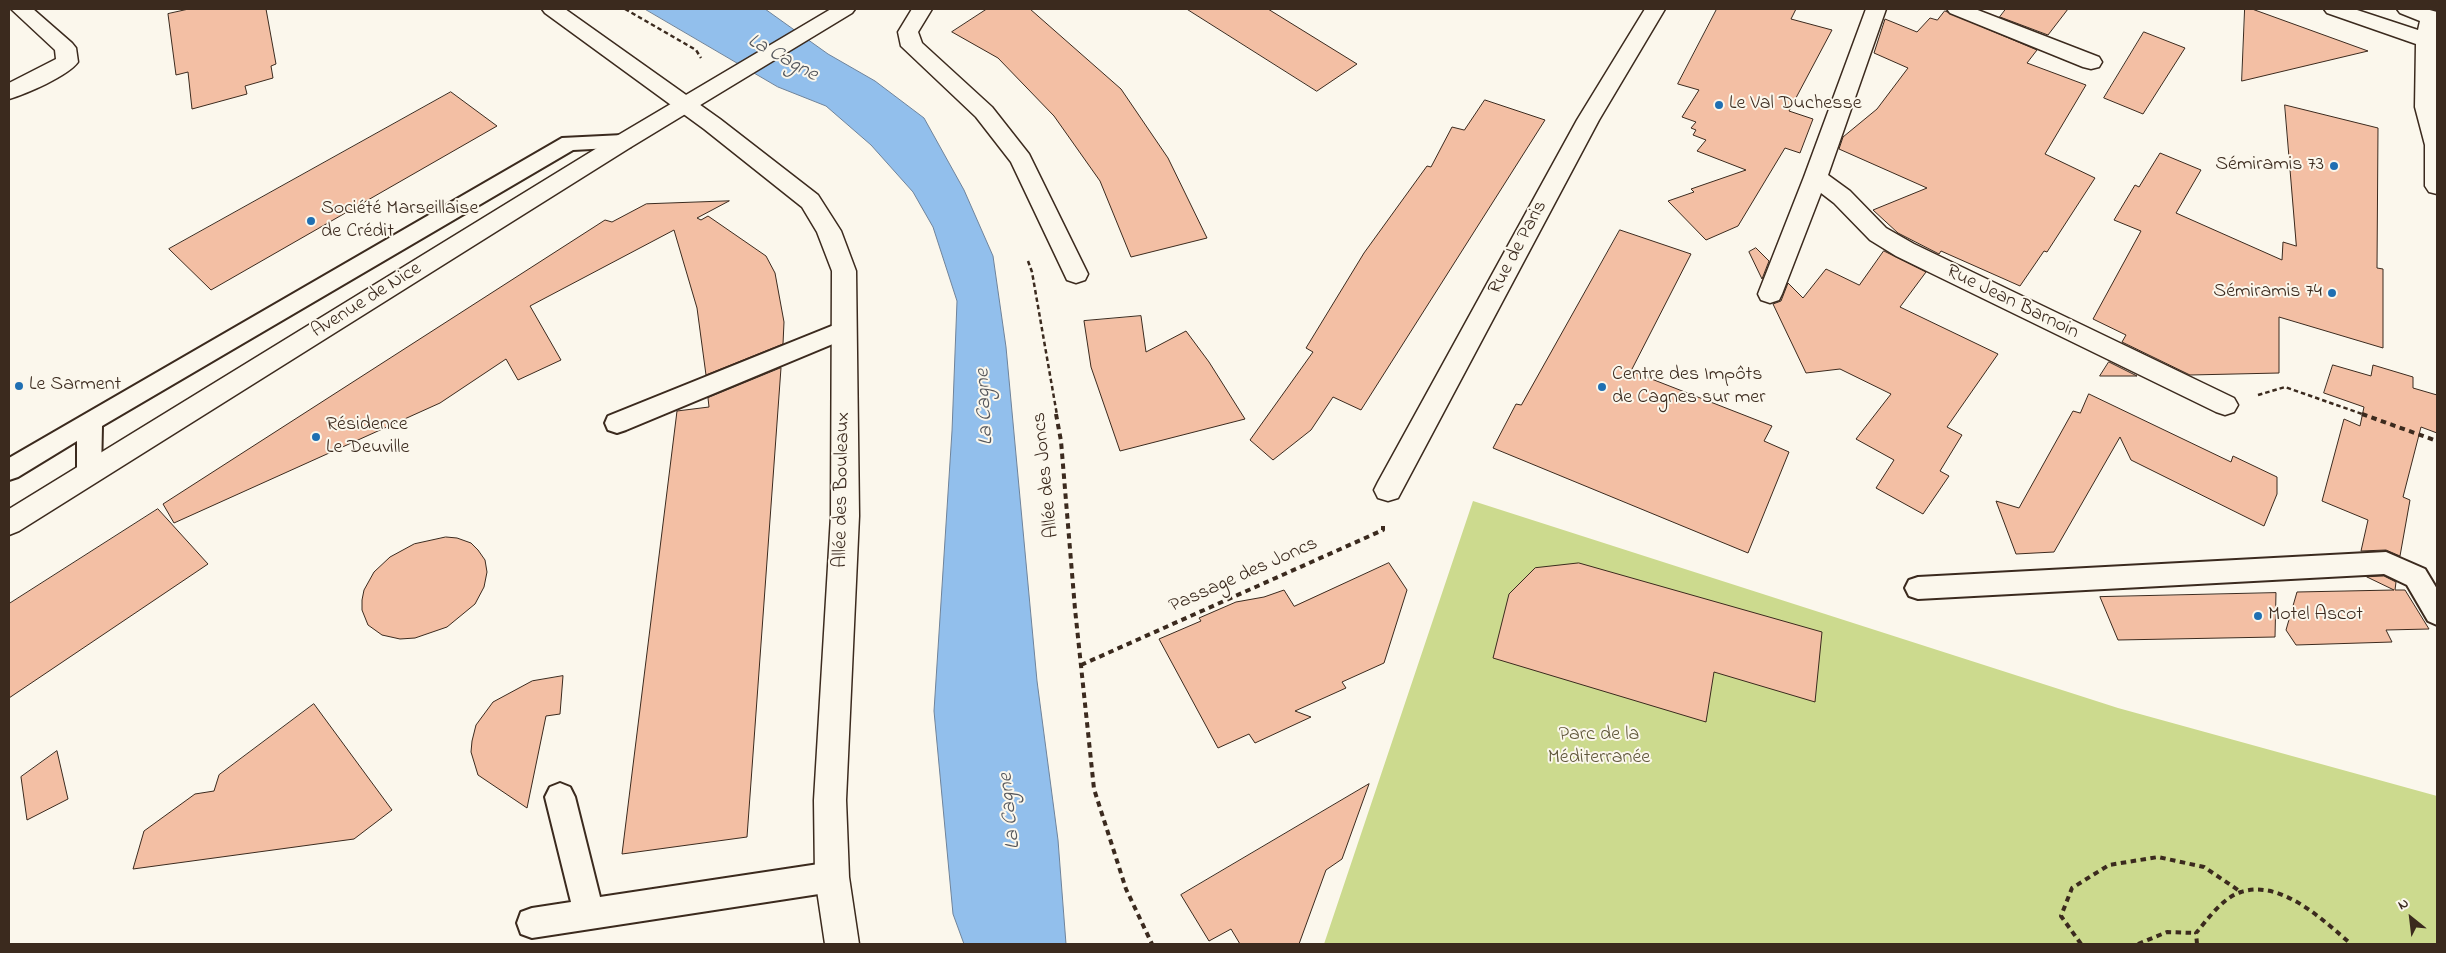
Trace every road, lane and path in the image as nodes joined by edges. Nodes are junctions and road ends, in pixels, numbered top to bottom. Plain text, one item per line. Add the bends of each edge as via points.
1 (22, 9) edge
2 (552, 9) edge
3 (625, 9) edge
4 (922, 9) edge
5 (1655, 9) edge
6 (1876, 9) edge
7 (1956, 9) edge
8 (2334, 9) edge
9 (2406, 9) edge
10 (839, 12) edge
11 (2434, 19) edge
12 (2432, 42) edge
13 (2091, 62) dead end
14 (723, 83) junction
15 (9, 92) edge
16 (684, 106) junction
17 (623, 142) junction
18 (1816, 178) junction
19 (2437, 186) edge
20 (1026, 255) dead end
21 (1076, 274) dead end
22 (1770, 294) dead end
23 (844, 330) junction
24 (2225, 405) joint
25 (90, 421) junction
26 (616, 423) dead end
27 (2437, 441) edge
28 (9, 470) edge
29 (89, 473) junction
30 (1388, 490) joint
31 (9, 523) edge
32 (1918, 588) dead end
33 (2437, 613) edge
34 (1081, 665) junction
35 (560, 798) dead end
36 (832, 877) junction
37 (2242, 892) junction
38 (589, 914) junction
39 (532, 923) dead end
40 (2196, 933) junction
41 (842, 944) edge
42 (1152, 944) edge
43 (2081, 944) edge
44 (2138, 944) edge
45 (2197, 944) edge
46 (2351, 944) edge

1 - 15 street via 64,48 67,62
2 - 16 street, Allée des Bouleaux
3 - 14 path via 696,50
4 - 21 street via 908,32 912,46 984,112 1021,159
5 - 30 street, Rue de Paris via 1588,120
6 - 18 street
7 - 13 street
8 - 12 street
9 - 11 street
10 - 14 street, Avenue de Nice
11 - 12 street
12 - 19 street via 2426,107 2436,145
14 - 16 street, Avenue de Nice
16 - 17 street, Avenue de Nice
16 - 23 street, Allée des Bouleaux via 810,201 829,231 844,271
17 - 25 lane via 569,143
17 - 29 street, Avenue de Nice
18 - 22 street
18 - 24 street, Rue Jean Barnoin via 1842,197 1878,234 1905,250
20 - 34 path, Allée des Joncs via 1032,272 1061,441
23 - 26 lane
23 - 36 street, Allée des Bouleaux via 845,516 830,800
24 - 27 path via 2286,387
25 - 28 lane
25 - 29 lane
29 - 31 street, Avenue de Nice
30 - 34 path, Passage des Joncs via 1383,530
32 - 33 lane via 2386,563 2416,577
34 - 42 path, Allée des Joncs via 1094,789 1126,889
35 - 38 lane
36 - 38 lane
36 - 41 street, Allée des Bouleaux
37 - 40 path via 2218,908
37 - 43 path via 2204,867 2158,857 2109,864 2072,888 2061,916
37 - 46 path via 2270,890 2316,915
38 - 39 lane
40 - 44 path via 2167,932
40 - 45 path

